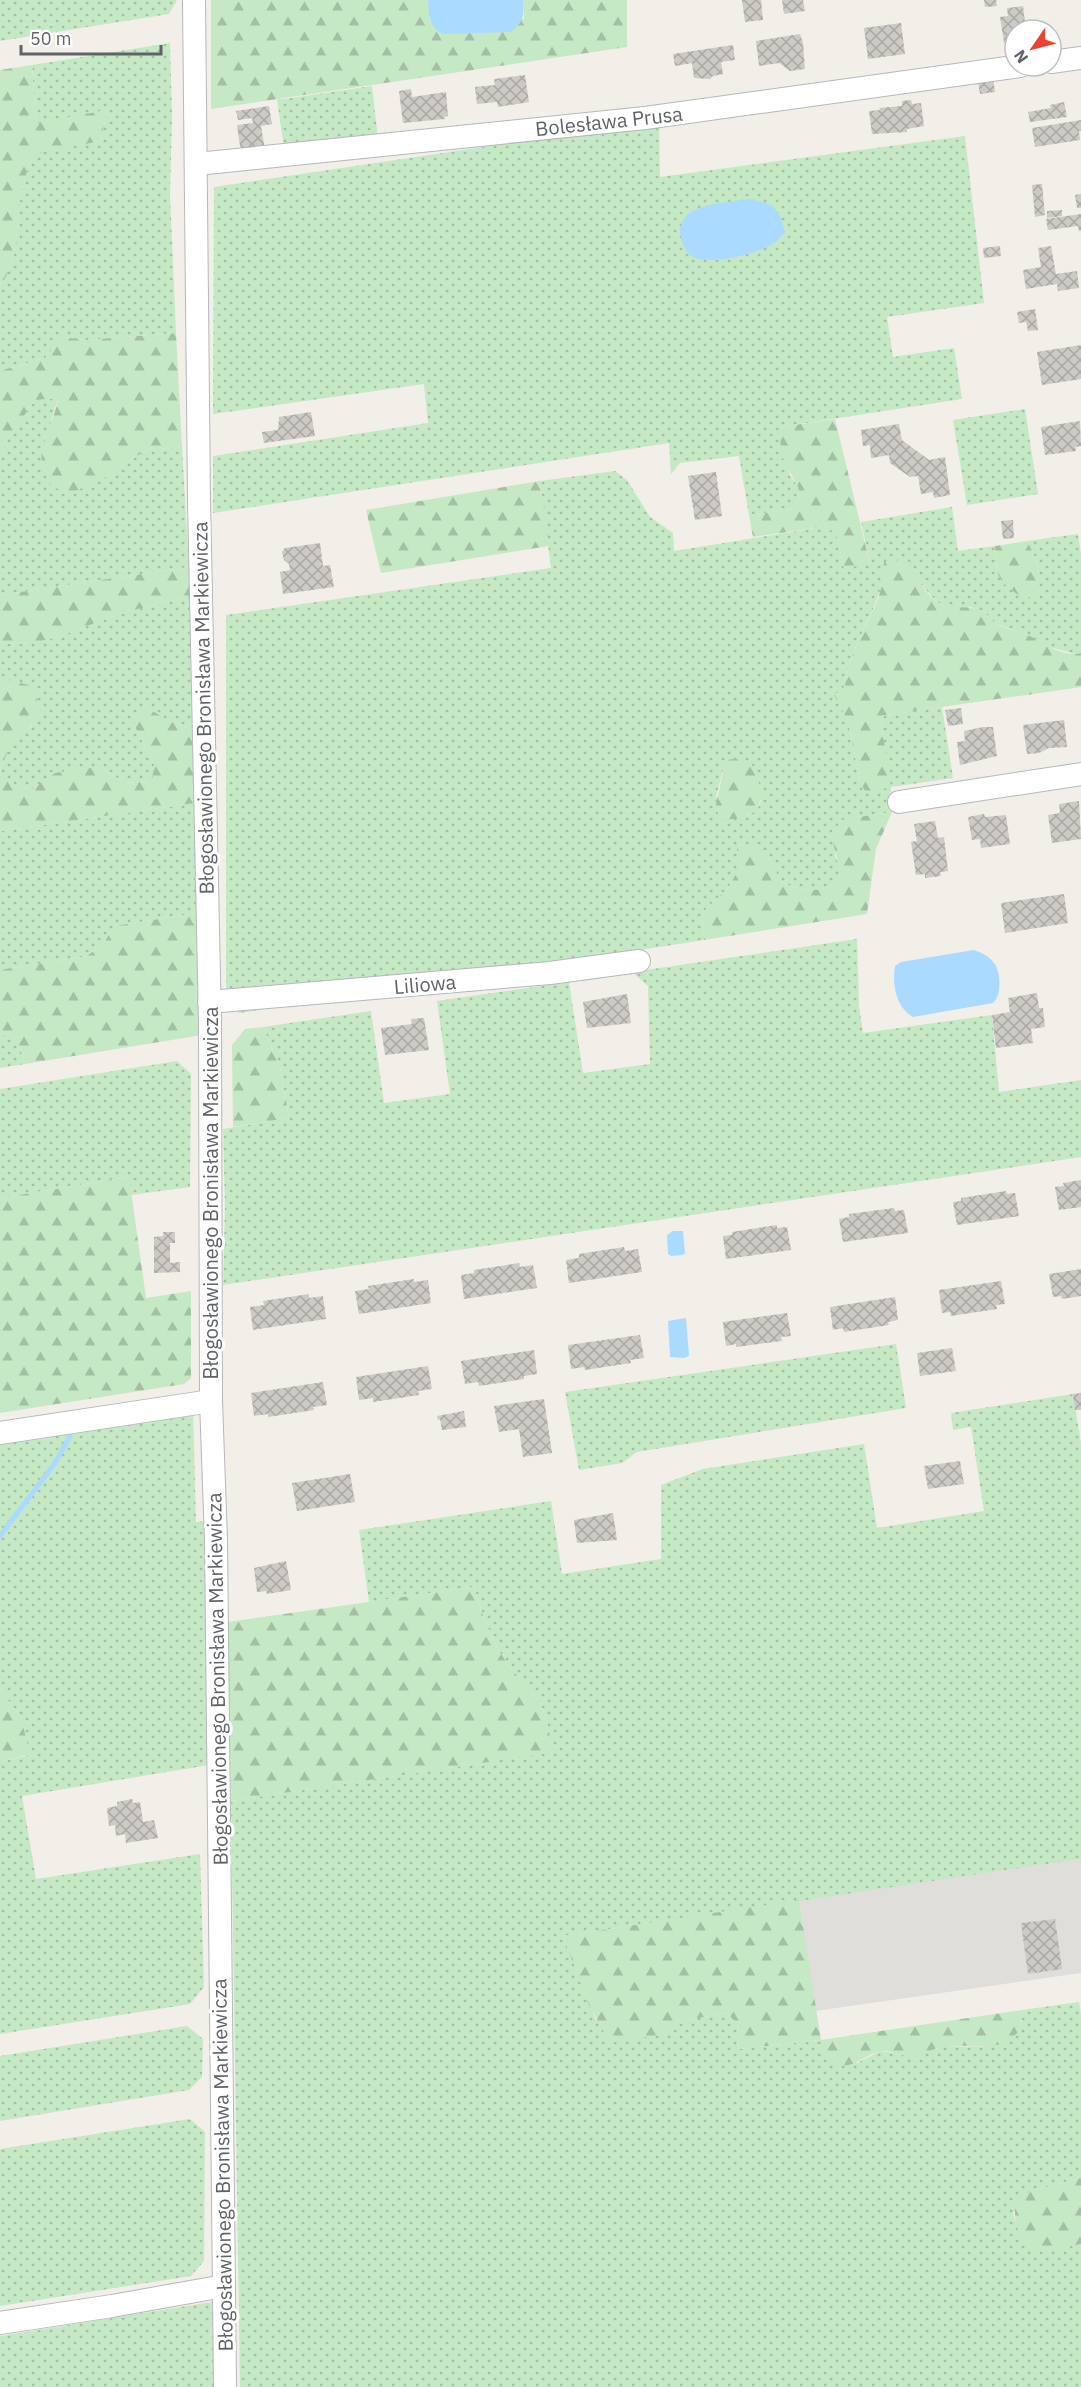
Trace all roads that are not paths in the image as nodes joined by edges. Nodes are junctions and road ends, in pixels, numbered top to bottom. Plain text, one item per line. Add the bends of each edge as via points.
1 (194, 0) edge
2 (1081, 58) edge
3 (1063, 60) edge
4 (1003, 68) edge
5 (197, 164) junction
6 (1081, 774) edge
7 (899, 802) dead end
8 (639, 961) dead end
9 (210, 1002) junction
10 (211, 1401) junction
11 (0, 1433) edge
12 (224, 2286) junction
13 (0, 2323) edge
14 (225, 2387) edge

1 - 5 street, Błogosławionego Bronisława Markiewicza
2 - 3 street
4 - 5 street, Bolesława Prusa via 645,118
5 - 9 street, Błogosławionego Bronisława Markiewicza via 199,501
6 - 7 street
8 - 9 street, Liliowa via 550,973
9 - 10 street, Błogosławionego Bronisława Markiewicza
10 - 11 street
10 - 12 street, Błogosławionego Bronisława Markiewicza
12 - 13 street
12 - 14 street, Błogosławionego Bronisława Markiewicza

